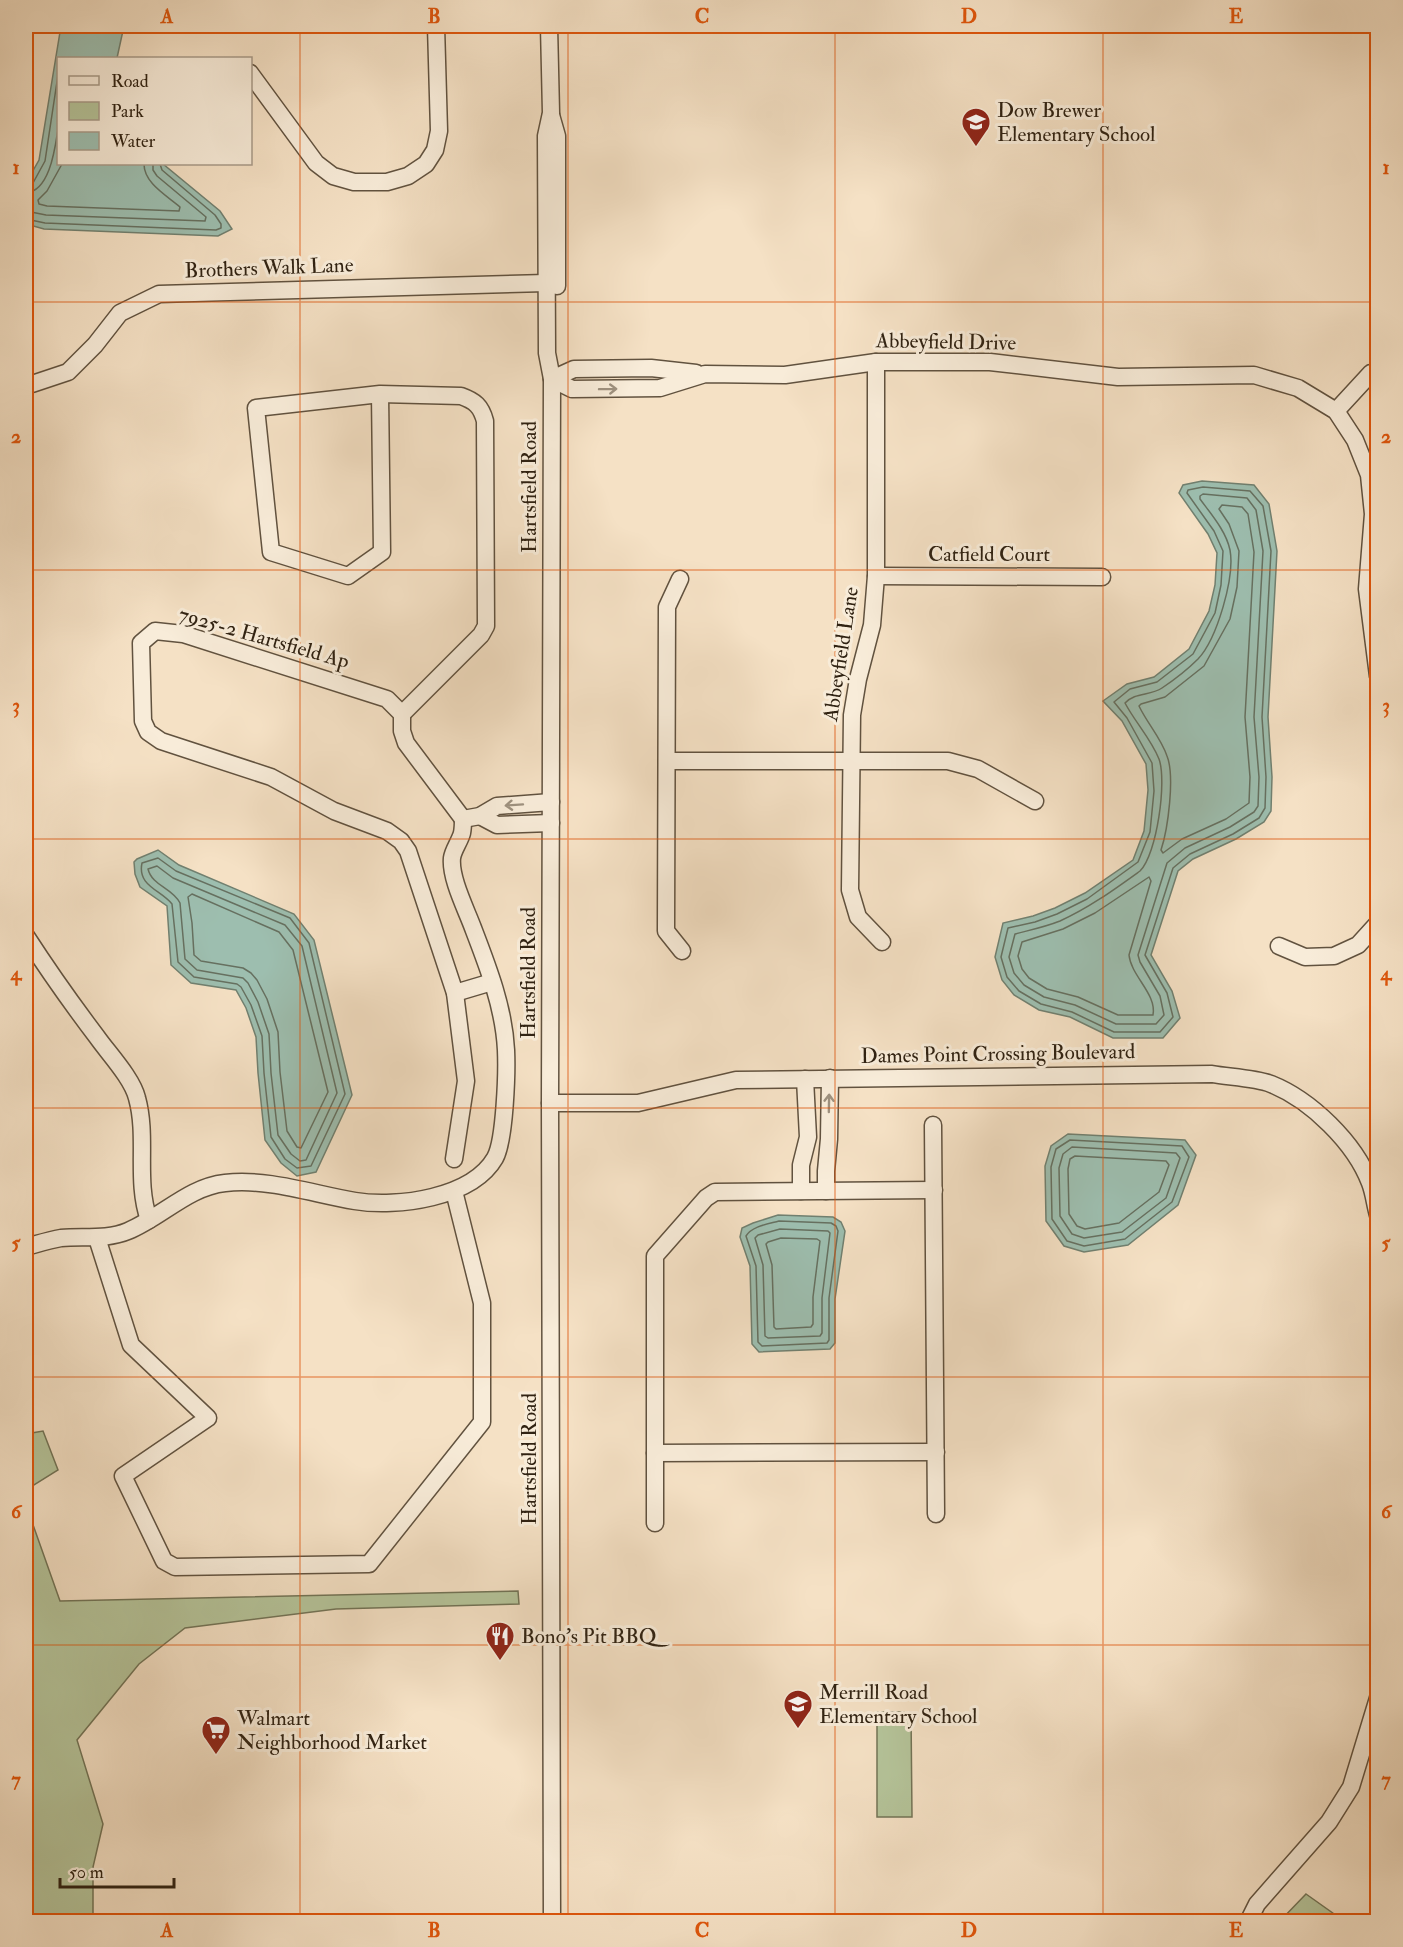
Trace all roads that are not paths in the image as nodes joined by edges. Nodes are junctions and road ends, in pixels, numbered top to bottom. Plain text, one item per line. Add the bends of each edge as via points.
1 (436, 26) edge
2 (549, 26) edge
3 (252, 76) edge
4 (551, 113) junction
5 (546, 283) junction
6 (876, 362) junction
7 (1371, 373) dead end
8 (552, 379) junction
9 (26, 384) edge
10 (380, 394) junction
11 (1336, 411) junction
12 (876, 576) junction
13 (1102, 577) dead end
14 (680, 579) dead end
15 (1377, 676) edge
16 (402, 714) junction
17 (667, 761) junction
18 (851, 762) junction
19 (1035, 801) dead end
20 (551, 802) junction
21 (472, 818) junction
22 (551, 823) junction
23 (1377, 923) edge
24 (26, 936) edge
25 (882, 942) dead end
26 (1279, 946) dead end
27 (682, 951) dead end
28 (492, 982) junction
29 (455, 993) junction
30 (830, 1078) junction
31 (805, 1079) junction
32 (550, 1103) junction
33 (933, 1125) dead end
34 (805, 1147) junction
35 (828, 1148) junction
36 (454, 1159) dead end
37 (1374, 1182) edge
38 (934, 1190) junction
39 (454, 1191) junction
40 (801, 1191) junction
41 (826, 1191) junction
42 (1377, 1215) edge
43 (150, 1220) junction
44 (97, 1238) junction
45 (26, 1247) edge
46 (936, 1452) junction
47 (655, 1453) junction
48 (936, 1514) dead end
49 (655, 1523) dead end
50 (1377, 1698) edge
51 (552, 1922) edge
52 (1248, 1922) edge

1 - 3 street via 439,131 435,150 426,164 408,177 387,182 354,182 333,176 316,163
2 - 4 street, Hartsfield Road
4 - 5 street, Hartsfield Road via 546,136
4 - 8 street via 557,136 557,355
5 - 8 street, Hartsfield Road via 547,353
5 - 9 street, Brothers Walk Lane via 159,294 120,313 68,372
6 - 8 street, Abbeyfield Drive via 785,375 705,374 660,388 572,389
6 - 11 street, Abbeyfield Drive via 990,362 1118,377 1254,375 1298,388
6 - 12 street, Abbeyfield Lane
7 - 11 street
8 - 20 street, Hartsfield Road
10 - 10 street via 382,552 348,576 271,552 256,408
10 - 16 street via 460,396 482,409 485,421 486,626
11 - 15 street via 1355,440 1369,475 1373,514 1367,589
12 - 13 street, Catfield Court
12 - 18 street, Abbeyfield Lane via 872,625 852,715
14 - 17 street via 667,607
16 - 21 street via 406,743
16 - 29 street, 7925-2 Hartsfield Ap via 387,699 183,634 154,631 141,643 143,721 148,732 161,741 272,777 334,811 387,831 400,841 408,851
17 - 18 street
17 - 27 street via 666,931
18 - 19 street via 948,761 978,769
18 - 25 street, Abbeyfield Lane via 850,890 858,917
20 -> 21 street via 497,806
20 - 22 street, Hartsfield Road
21 - 22 street via 496,825
21 - 28 street via 452,858 456,884
22 - 32 street, Hartsfield Road
23 - 26 street via 1358,945 1334,956 1305,957
24 - 43 street via 136,1094 141,1113 144,1204
28 - 29 street
28 - 39 street via 506,1051 503,1127 496,1157 481,1176
29 - 36 street, 7925-2 Hartsfield Ap via 466,1081
30 - 31 street, Dames Point Crossing Boulevard
35 -> 30 street
30 - 37 street, Dames Point Crossing Boulevard via 1212,1074 1270,1084 1306,1104 1334,1128
31 - 32 street, Dames Point Crossing Boulevard via 736,1080 638,1103
31 - 34 street
32 - 51 street, Hartsfield Road
33 - 38 street
34 - 35 street
34 - 40 street
35 - 41 street
37 - 42 street, Dames Point Crossing Boulevard
38 - 41 street
38 - 46 street
39 - 43 street via 391,1204 358,1202 256,1182 224,1183 195,1191
39 - 44 street via 482,1303 482,1422 369,1564 175,1567 164,1561 123,1476 208,1418 131,1345
40 - 41 street
40 - 47 street via 715,1192 655,1256
43 - 44 street via 127,1232
44 - 45 street via 60,1238
46 - 47 street
46 - 48 street
47 - 49 street
50 - 52 street via 1351,1787 1329,1822 1257,1904

